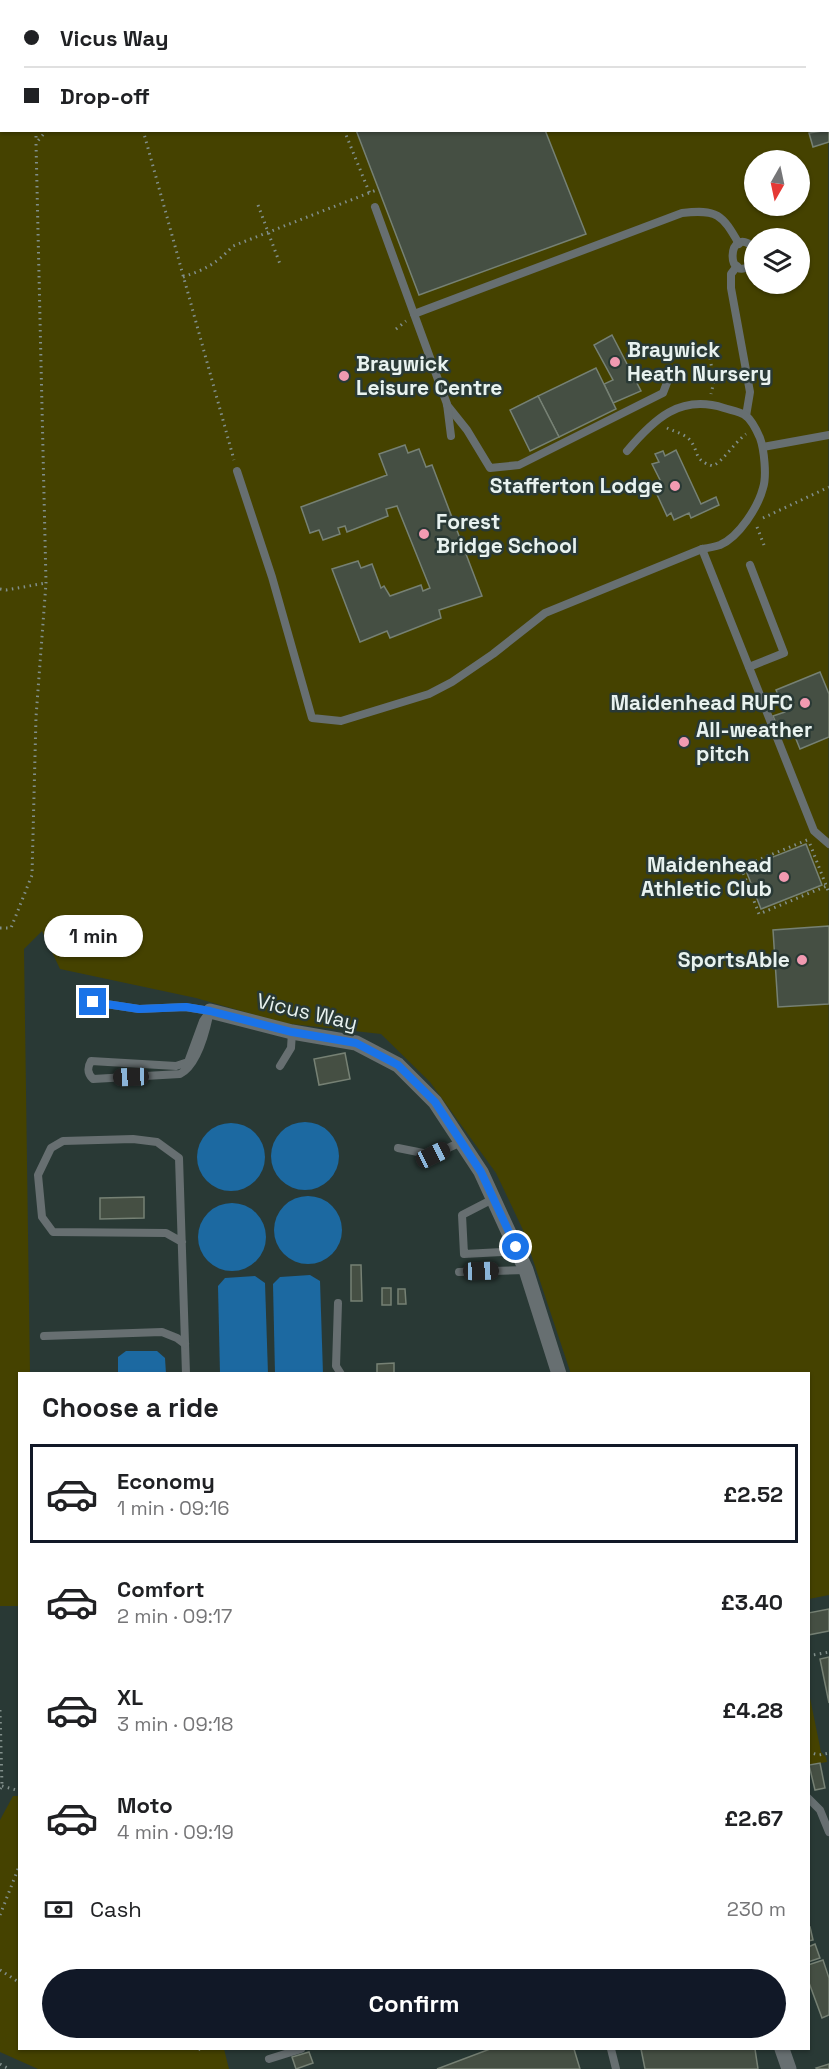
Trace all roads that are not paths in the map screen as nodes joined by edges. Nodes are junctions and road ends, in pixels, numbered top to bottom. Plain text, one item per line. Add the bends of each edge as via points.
1 (375, 207) road end
2 (744, 243) edge
3 (739, 244) junction
4 (737, 266) junction
5 (744, 268) edge
6 (414, 314) junction
7 (668, 380) dead end
8 (447, 404) junction
9 (746, 416) junction
10 (829, 435) edge
11 (451, 436) dead end
12 (764, 447) junction
13 (627, 451) dead end
14 (237, 471) road end
15 (702, 549) junction
16 (750, 566) dead end
17 (749, 668) junction
18 (829, 844) edge
19 (93, 1002) dead end
20 (210, 1011) junction
21 (292, 1032) junction
22 (280, 1066) dead end
23 (461, 1142) junction
24 (398, 1148) dead end
25 (493, 1199) junction
26 (182, 1242) junction
27 (516, 1247) junction
28 (526, 1270) junction
29 (459, 1272) dead end
30 (338, 1303) dead end
31 (44, 1336) dead end
32 (185, 1344) junction
33 (186, 1372) edge
34 (340, 1372) edge
35 (558, 1372) edge
36 (810, 1800) edge
37 (829, 1832) edge
38 (298, 2050) edge
39 (611, 2050) edge
40 (782, 2050) edge
41 (269, 2059) dead end
42 (616, 2069) edge
43 (789, 2069) edge

1 - 6 lane
2 - 3 lane
3 - 4 lane via 731,256
3 - 6 lane via 715,214 682,213
4 - 5 lane
4 - 9 lane via 731,274 731,288 750,392
6 - 8 lane
7 - 8 lane via 663,393 519,465 490,468
8 - 11 lane
9 - 12 lane
9 - 13 lane via 710,404 691,403 666,413
10 - 12 lane
12 - 15 lane via 764,486 755,507 738,530 721,544
14 - 15 lane via 312,718 341,721 429,694 477,665 545,613
15 - 17 lane
16 - 17 lane via 784,653
17 - 18 lane via 814,831
19 - 20 lane via 139,1009 186,1007
20 - 20 lane via 188,1071 170,1076 93,1079 88,1074 91,1061 176,1066 188,1062
20 - 21 street, Vicus Way
21 - 22 lane via 291,1048
21 - 23 street, Vicus Way via 356,1043 398,1065 435,1102
23 - 24 lane via 433,1155
23 - 25 street, Vicus Way
25 - 27 street, Vicus Way
25 - 27 lane via 462,1215 464,1254 502,1252
26 - 26 lane via 179,1158 168,1149 157,1142 133,1139 63,1141 51,1149 38,1175 42,1217 53,1232 166,1233
26 - 32 lane
27 - 28 street, Vicus Way
28 - 29 lane
28 - 35 street, Vicus Way
30 - 34 lane via 336,1366
31 - 32 lane via 162,1332
32 - 33 lane
36 - 37 lane via 820,1810
38 - 41 lane
39 - 42 lane
40 - 43 street

